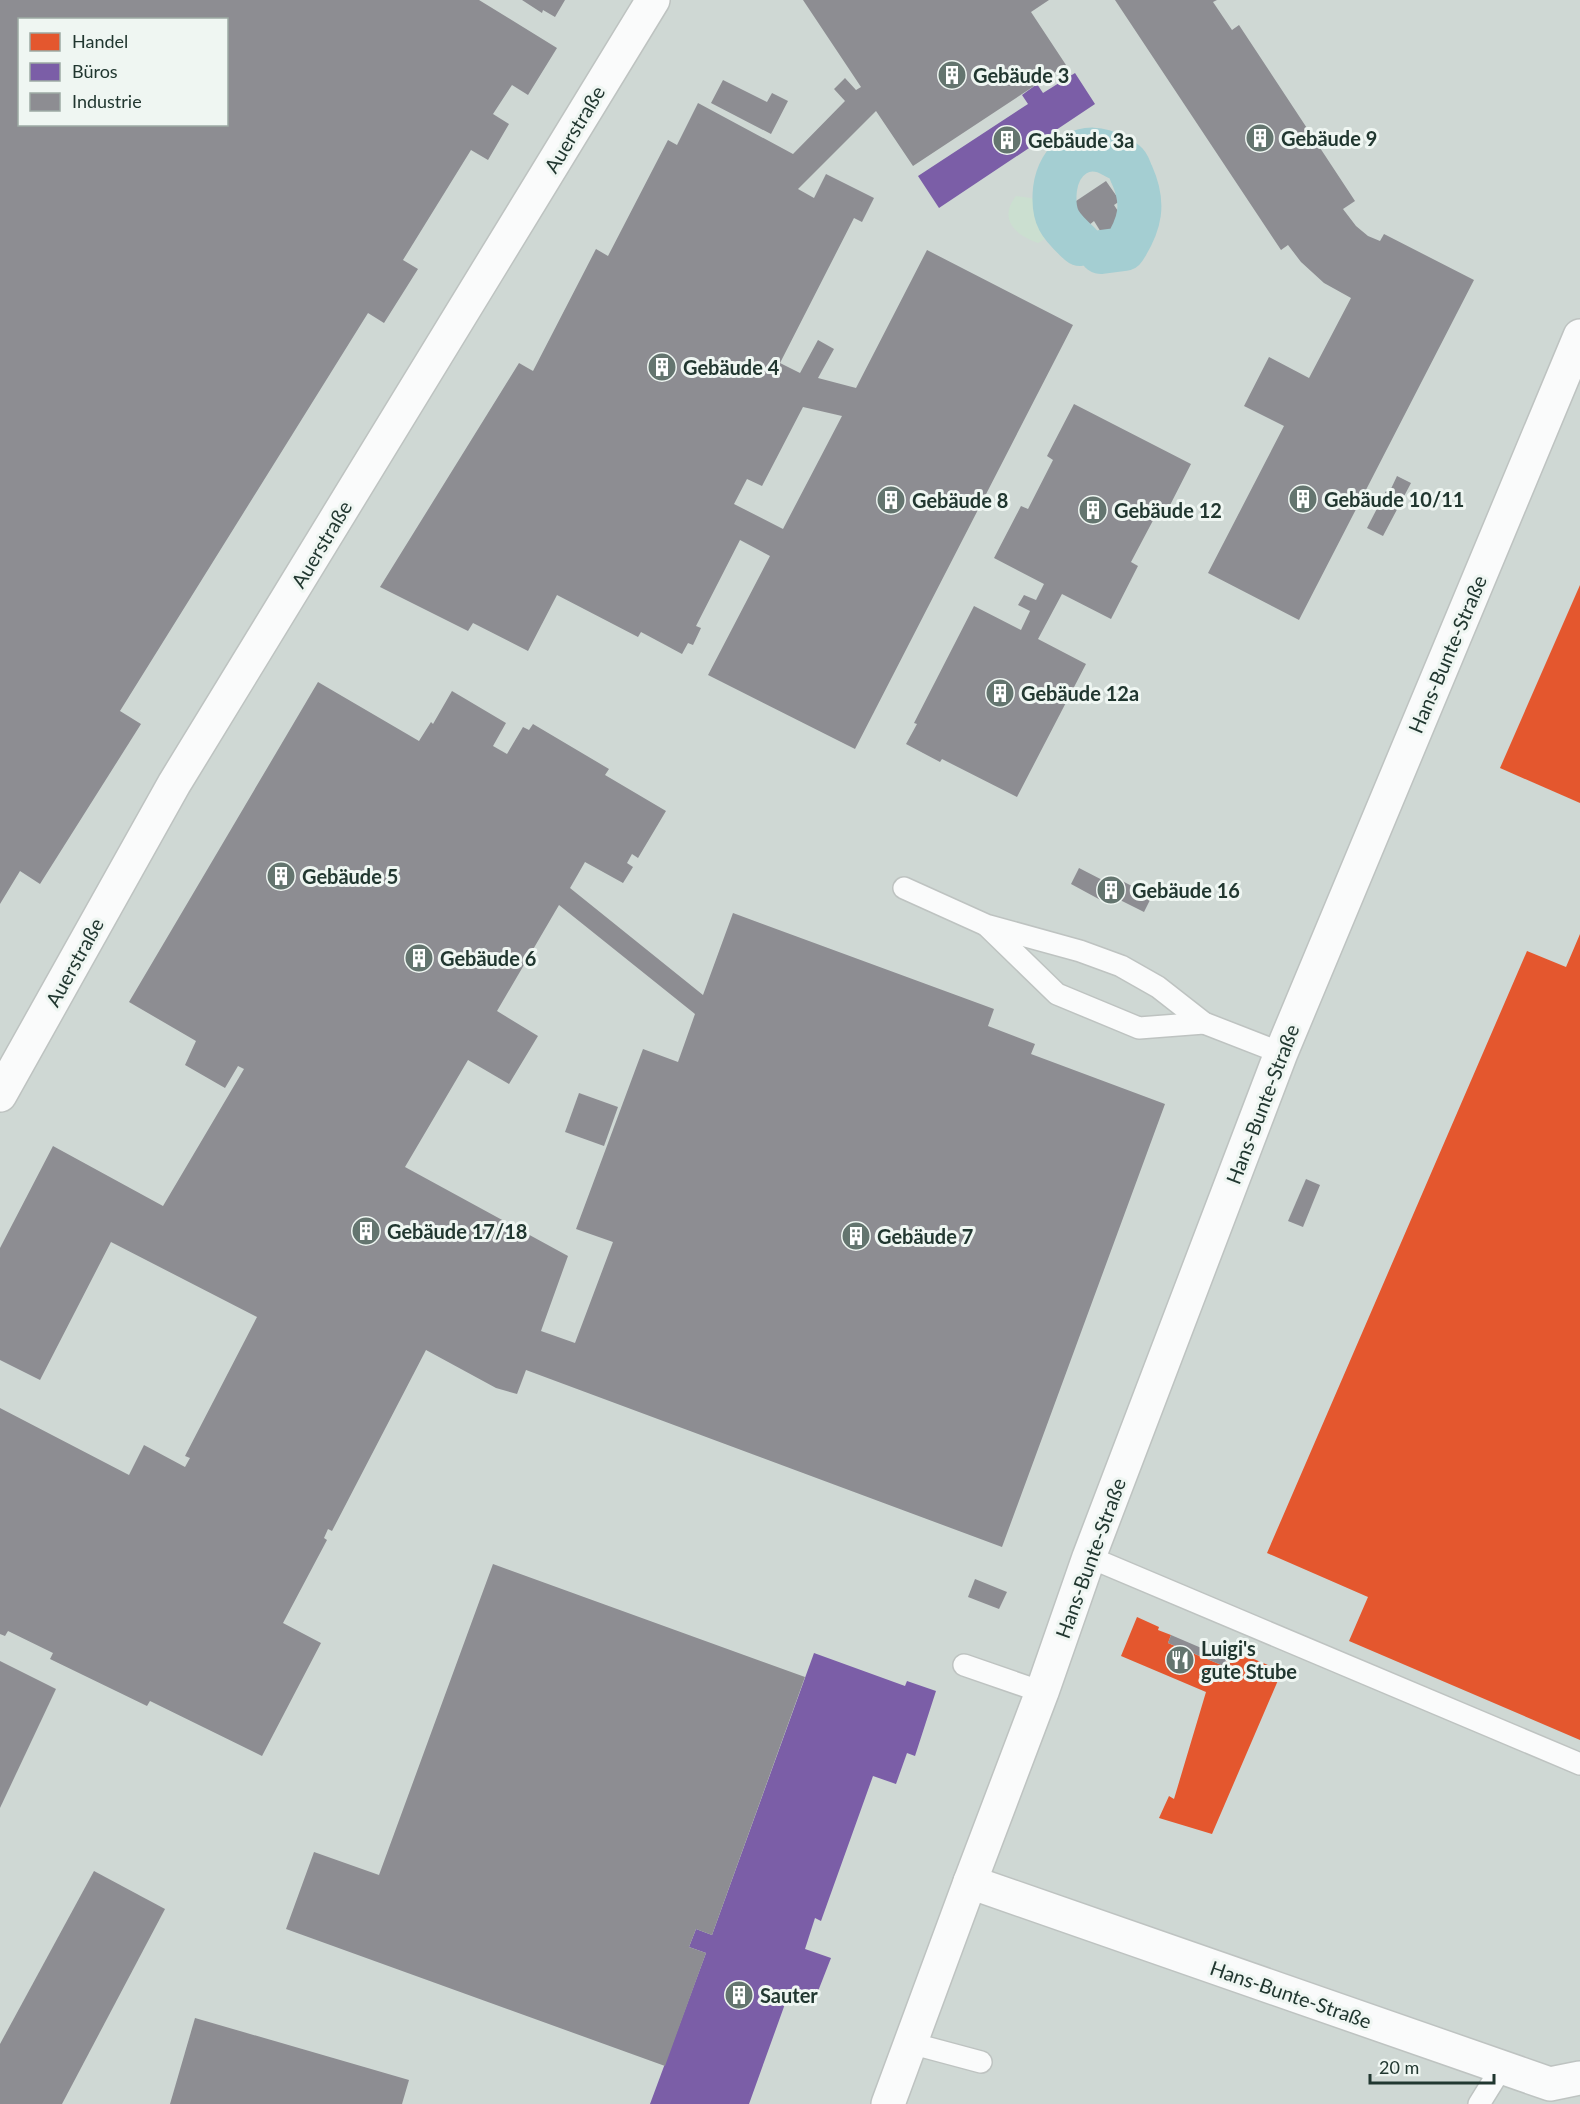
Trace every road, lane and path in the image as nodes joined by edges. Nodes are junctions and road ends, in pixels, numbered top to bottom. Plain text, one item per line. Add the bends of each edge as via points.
1 (653, 0) edge
2 (1580, 336) edge
3 (904, 888) dead end
4 (986, 925) junction
5 (1204, 1023) junction
6 (1281, 1053) junction
7 (0, 1095) edge
8 (1089, 1557) junction
9 (964, 1665) dead end
10 (1042, 1692) junction
11 (1580, 1764) edge
12 (970, 1881) junction
13 (910, 2043) junction
14 (981, 2061) dead end
15 (1502, 2067) junction
16 (1580, 2078) edge
17 (888, 2104) edge
18 (1479, 2104) edge

1 - 7 street, Auerstraße via 174,784
2 - 6 street, Hans-Bunte-Straße
3 - 4 lane
4 - 5 lane via 1121,966 1158,987
4 - 5 lane via 1057,994 1139,1028
5 - 6 lane
6 - 8 street, Hans-Bunte-Straße
8 - 10 street, Hans-Bunte-Straße
8 - 11 lane
9 - 10 lane
10 - 12 street, Hans-Bunte-Straße
12 - 13 street, Hans-Bunte-Straße
12 - 15 street, Hans-Bunte-Straße
13 - 14 lane
13 - 17 street, Hans-Bunte-Straße
15 - 16 street, Hans-Bunte-Straße via 1550,2084
15 - 18 lane

